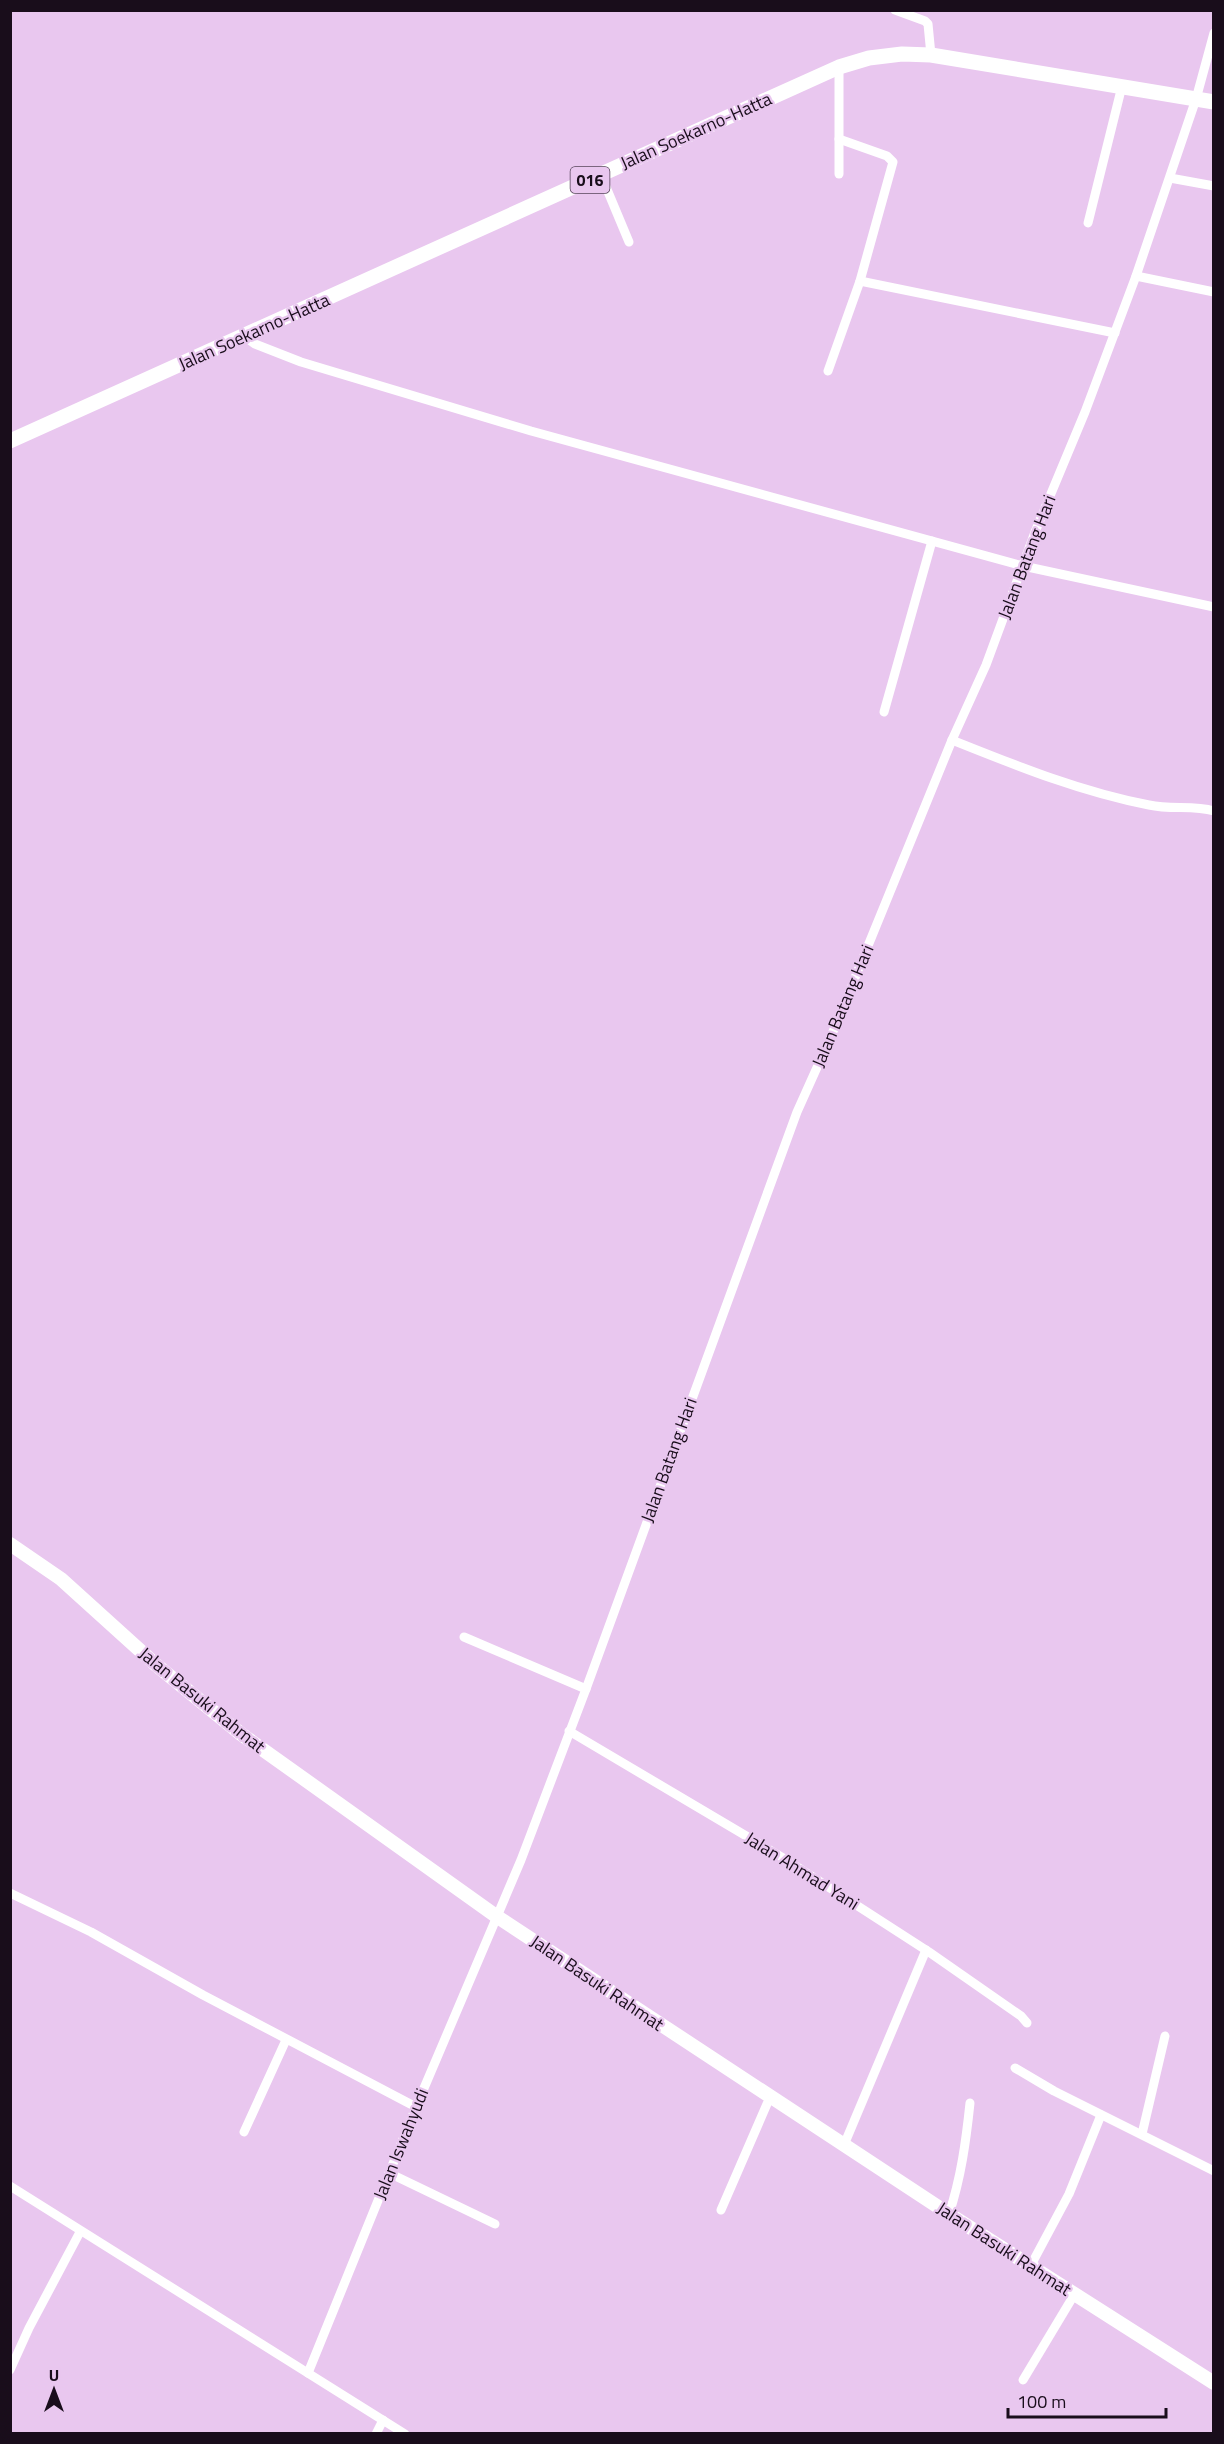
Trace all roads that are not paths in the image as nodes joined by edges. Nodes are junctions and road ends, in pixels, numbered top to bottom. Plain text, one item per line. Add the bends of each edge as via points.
1 (896, 10) edge
2 (1214, 33) edge
3 (931, 55) junction
4 (839, 67) junction
5 (1122, 86) junction
6 (1196, 99) junction
7 (1214, 102) edge
8 (839, 140) junction
9 (839, 174) dead end
10 (601, 175) junction
11 (1170, 178) junction
12 (1214, 186) edge
13 (1088, 223) dead end
14 (629, 242) dead end
15 (1137, 276) junction
16 (860, 281) junction
17 (1214, 292) edge
18 (1115, 333) junction
19 (244, 336) junction
20 (828, 371) dead end
21 (10, 441) edge
22 (932, 541) junction
23 (1023, 566) junction
24 (1214, 607) edge
25 (884, 712) dead end
26 (952, 740) junction
27 (1214, 811) edge
28 (10, 1544) edge
29 (464, 1637) dead end
30 (586, 1689) junction
31 (569, 1731) junction
32 (10, 1893) edge
33 (496, 1916) junction
34 (926, 1950) junction
35 (1027, 2023) dead end
36 (1165, 2036) dead end
37 (286, 2040) junction
38 (1015, 2067) dead end
39 (770, 2097) junction
40 (970, 2103) dead end
41 (416, 2107) junction
42 (1101, 2115) junction
43 (244, 2132) dead end
44 (1142, 2134) junction
45 (844, 2145) junction
46 (1214, 2171) edge
47 (389, 2173) junction
48 (10, 2186) edge
49 (721, 2210) dead end
50 (949, 2214) junction
51 (495, 2224) dead end
52 (81, 2232) junction
53 (1030, 2266) junction
54 (1074, 2295) junction
55 (10, 2370) edge
56 (308, 2373) junction
57 (1023, 2380) dead end
58 (1214, 2383) edge
59 (383, 2420) junction
60 (376, 2433) edge
61 (405, 2433) edge

1 - 3 street via 928,24
2 - 6 street, Jalan Batang Hari
3 - 4 main road, Jalan Soekarno-Hatta / 016 via 870,58
3 - 5 main road, Jalan Soekarno-Hatta / 016
4 - 8 street
4 - 10 main road, Jalan Soekarno-Hatta / 016
5 - 6 main road, Jalan Soekarno-Hatta / 016
5 - 13 street
6 - 7 main road, Jalan Soekarno-Hatta / 016
6 - 11 street, Jalan Batang Hari
8 - 9 street
8 - 16 street via 888,156 893,162
10 - 14 street
10 - 19 main road, Jalan Soekarno-Hatta / 016
11 - 12 street
11 - 15 street, Jalan Batang Hari
15 - 17 street
15 - 18 street, Jalan Batang Hari
16 - 18 street
16 - 20 street
18 - 23 street, Jalan Batang Hari
19 - 21 main road, Jalan Soekarno-Hatta / 016
19 - 22 street via 302,362 531,431
22 - 23 street
22 - 25 street
23 - 24 street
23 - 26 street, Jalan Batang Hari via 986,665
26 - 27 street via 1053,780 1151,806
26 - 30 street, Jalan Batang Hari via 797,1112
28 - 33 main road, Jalan Basuki Rahmat via 68,1585 155,1664 241,1734
29 - 30 street
30 - 31 street, Jalan Batang Hari
31 - 33 street, Jalan Batang Hari
31 - 34 street, Jalan Ahmad Yani via 785,1859
32 - 37 street via 91,1932
33 - 39 main road, Jalan Basuki Rahmat
33 - 41 street, Jalan Iswahyudi
34 - 35 street, Jalan Ahmad Yani
34 - 45 street
36 - 44 street
37 - 41 street
37 - 43 street
38 - 42 street
39 - 45 main road, Jalan Basuki Rahmat
39 - 49 street
40 - 50 street via 967,2137
41 - 47 street, Jalan Iswahyudi
42 - 44 street
42 - 53 street via 1068,2194
44 - 46 street
45 - 50 main road, Jalan Basuki Rahmat
47 - 51 street
47 - 56 street, Jalan Iswahyudi
48 - 52 street
50 - 53 main road, Jalan Basuki Rahmat
52 - 55 street
52 - 56 street
53 - 54 main road, Jalan Basuki Rahmat
54 - 57 street
54 - 58 main road, Jalan Basuki Rahmat
56 - 59 street
59 - 60 street
59 - 61 street

